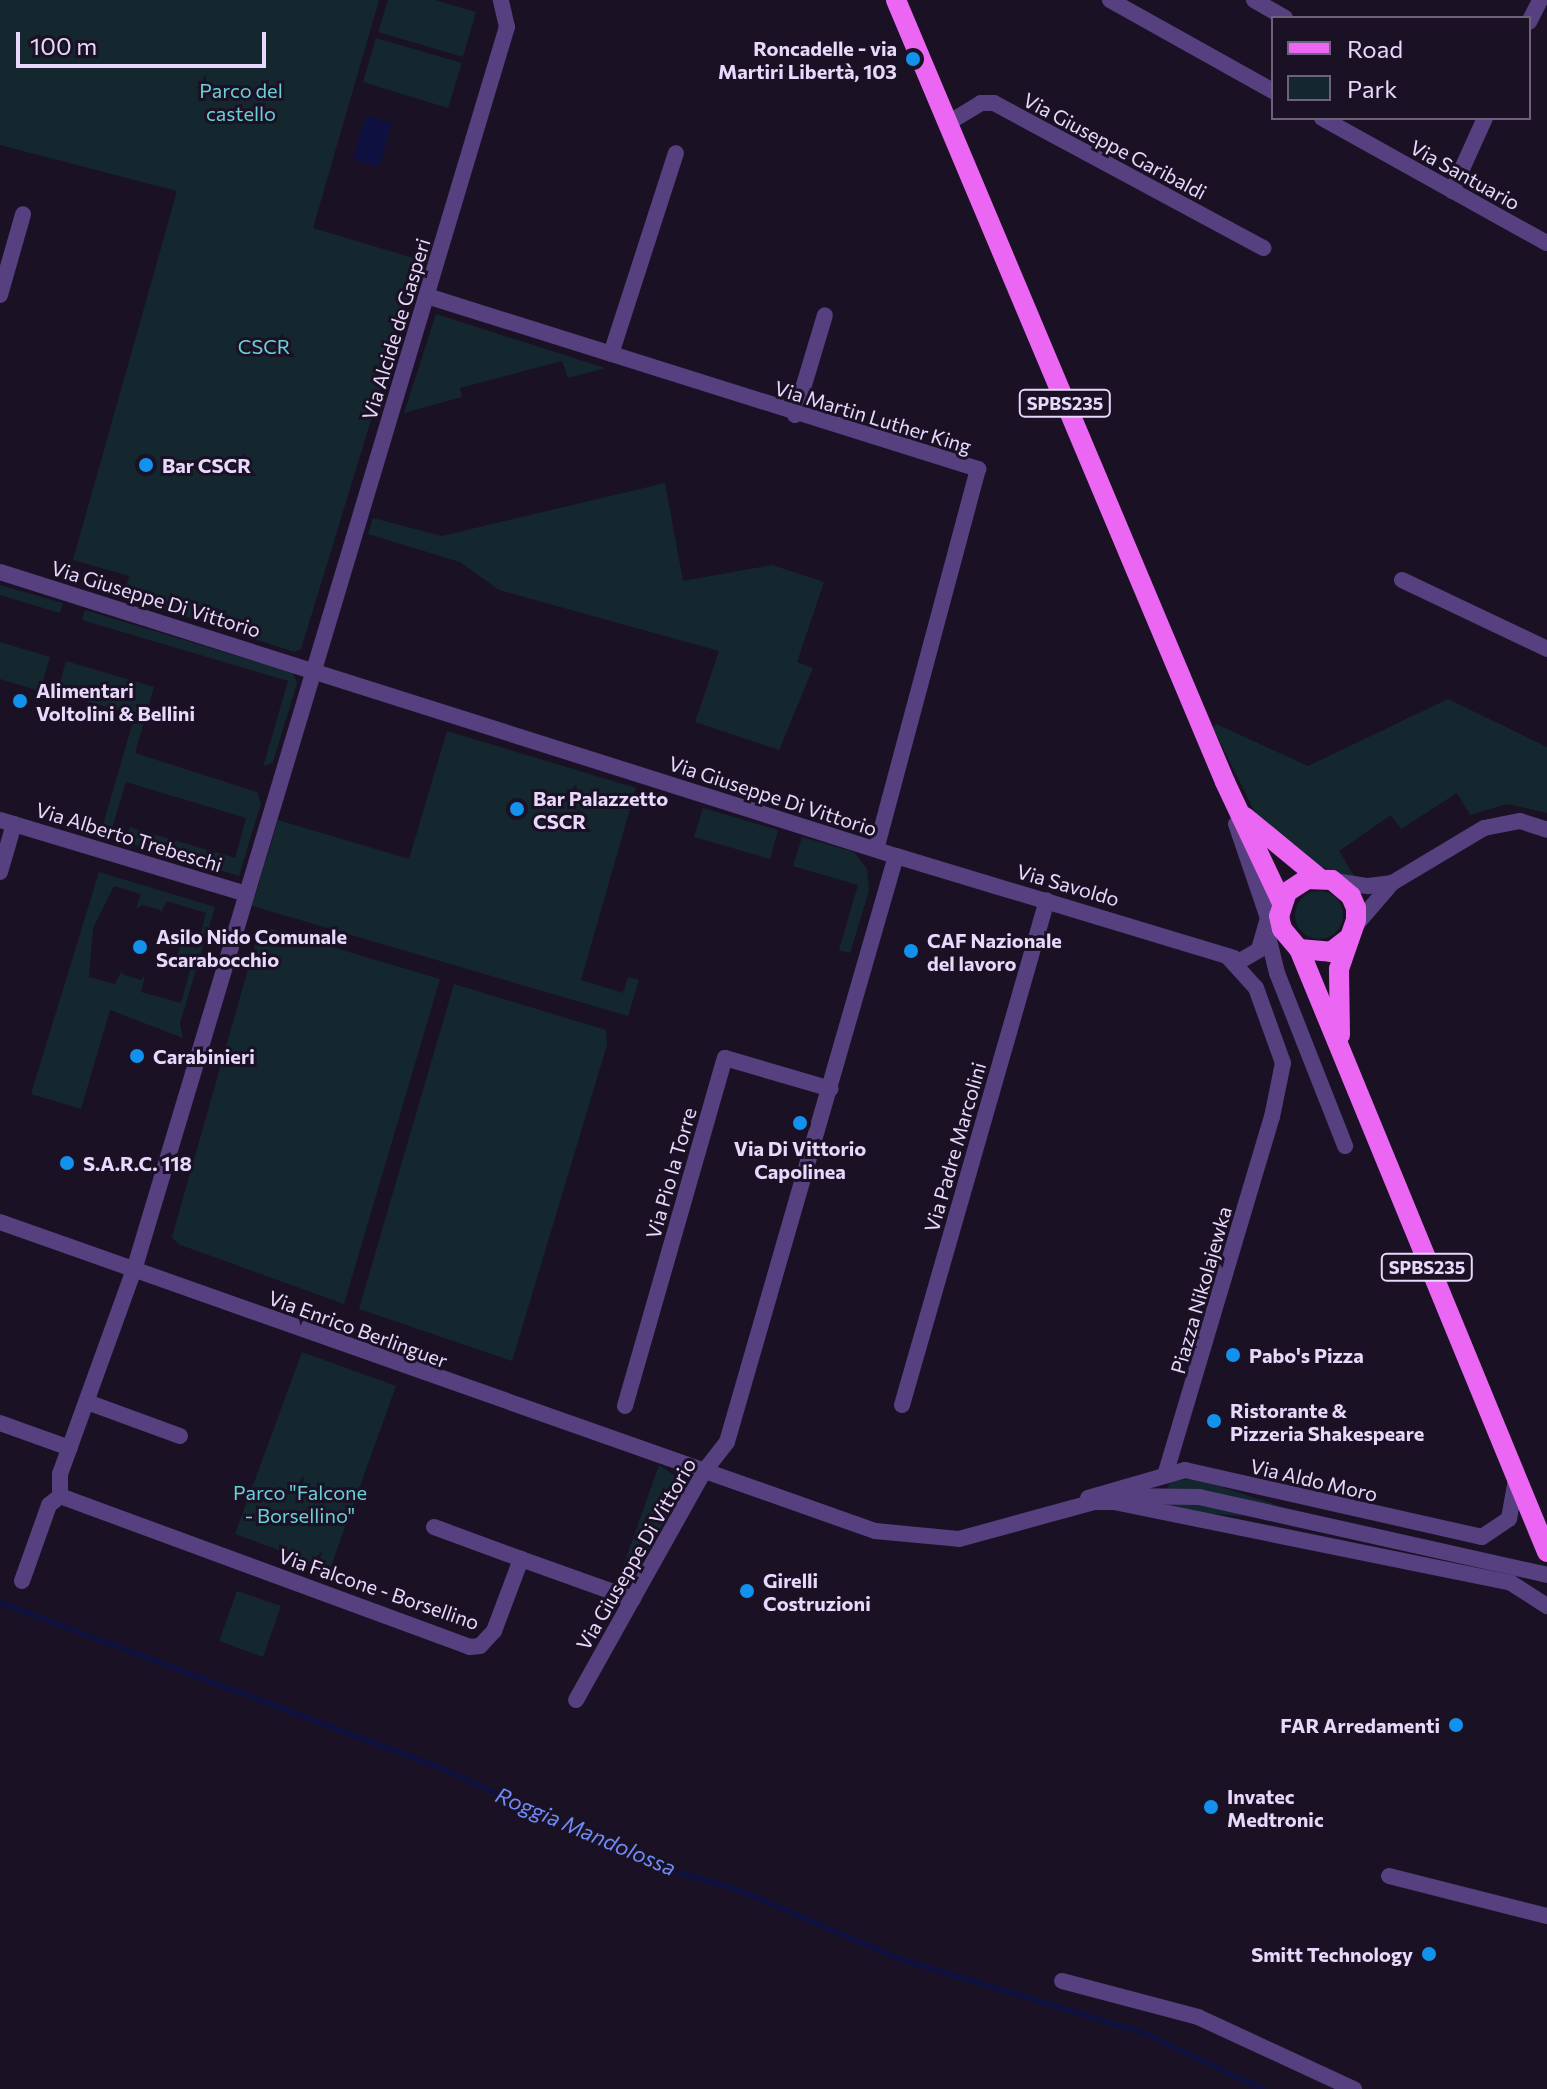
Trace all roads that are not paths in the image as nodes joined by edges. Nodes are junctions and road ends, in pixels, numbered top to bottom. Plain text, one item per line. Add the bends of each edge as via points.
1 (501, 0) edge
2 (896, 0) edge
3 (1110, 0) edge
4 (1254, 0) edge
5 (1540, 0) edge
6 (1282, 16) edge
7 (1531, 18) edge
8 (1271, 90) edge
9 (1326, 120) edge
10 (1484, 120) edge
11 (948, 123) junction
12 (676, 153) dead end
13 (1452, 191) junction
14 (23, 214) dead end
15 (1547, 243) edge
16 (1263, 248) dead end
17 (0, 295) edge
18 (427, 296) junction
19 (825, 315) dead end
20 (611, 354) junction
21 (795, 415) junction
22 (0, 572) edge
23 (1402, 580) dead end
24 (1547, 649) edge
25 (313, 669) junction
26 (1225, 782) junction
27 (1234, 805) junction
28 (7, 822) edge
29 (1547, 830) edge
30 (876, 849) junction
31 (896, 856) junction
32 (0, 872) edge
33 (1325, 878) junction
34 (1392, 883) junction
35 (246, 894) junction
36 (1047, 900) junction
37 (1282, 903) junction
38 (1267, 932) junction
39 (1351, 935) junction
40 (1299, 949) junction
41 (1234, 958) junction
42 (1342, 1054) junction
43 (831, 1089) junction
44 (1345, 1146) dead end
45 (0, 1222) edge
46 (134, 1270) junction
47 (87, 1402) junction
48 (902, 1405) dead end
49 (625, 1406) dead end
50 (0, 1423) edge
51 (180, 1436) dead end
52 (70, 1448) junction
53 (1166, 1472) junction
54 (703, 1473) junction
55 (1516, 1479) junction
56 (60, 1496) junction
57 (1160, 1503) junction
58 (1075, 1505) junction
59 (1191, 1516) junction
60 (1312, 1525) junction
61 (434, 1527) dead end
62 (1547, 1552) edge
63 (521, 1559) junction
64 (1547, 1575) edge
65 (22, 1581) dead end
66 (633, 1599) junction
67 (1547, 1606) edge
68 (576, 1700) dead end
69 (1389, 1876) dead end
70 (1547, 1916) edge
71 (1062, 1981) dead end
72 (1354, 2089) edge

1 - 18 street, Via Alcide de Gasperi via 507,27
2 - 11 main road, SPBS235
3 - 8 street
4 - 6 street
5 - 7 street
9 - 13 street, Via Santuario
10 - 13 street
11 - 16 street, Via Giuseppe Garibaldi via 981,103 994,103
11 - 26 main road, SPBS235
12 - 20 street
13 - 15 street, Via Santuario
14 - 17 street
18 - 20 street, Via Martin Luther King
18 - 25 street, Via Alcide de Gasperi
19 - 21 street
20 - 21 street, Via Martin Luther King
21 - 30 street, Via Martin Luther King via 978,469
22 - 25 street, Via Giuseppe Di Vittorio
23 - 24 street
25 - 30 street, Via Giuseppe Di Vittorio
25 - 35 street, Via Alcide de Gasperi
26 - 27 main road, SPBS235
26 - 38 street via 1266,902
27 - 33 main road, SPBS235 via 1260,833
27 - 37 main road, SPBS235
28 - 32 street
28 - 35 street, Via Alberto Trebeschi
29 - 34 street via 1520,821 1484,828
30 - 31 street, Via Giuseppe Di Vittorio
31 - 36 street, Via Savoldo
31 - 43 street, Via Giuseppe Di Vittorio
33 - 34 street via 1350,886
33 - 37 main road via 1296,884
33 - 39 main road via 1351,896 1356,908
34 - 39 street via 1362,912
35 - 46 street, Via Alcide de Gasperi
36 - 41 street, Via Savoldo
36 - 48 street, Via Padre Marcolini
37 - 40 main road via 1282,929
38 - 41 street via 1259,950
38 - 44 street via 1277,973
39 - 40 main road via 1320,954
39 - 42 main road, SPBS235 via 1337,994
40 - 42 main road, SPBS235
41 - 53 street, Piazza Nikolajewka via 1256,988 1283,1056 1272,1117
42 - 55 main road, SPBS235
43 - 49 street, Via Pio la Torre via 725,1058
43 - 54 street, Via Giuseppe Di Vittorio via 727,1442
45 - 46 street, Via Enrico Berlinguer
46 - 47 street, Via Alcide de Gasperi
46 - 54 street, Via Enrico Berlinguer
47 - 51 street
47 - 52 street, Via Alcide de Gasperi
50 - 52 street
52 - 56 street, Via Alcide de Gasperi via 60,1474
53 - 55 street, Via Aldo Moro via 1185,1470 1482,1537 1509,1519
53 - 57 street, Piazza Nikolajewka
53 - 58 street, Via Aldo Moro
54 - 58 street, Via Aldo Moro via 903,1538 959,1539
54 - 66 street, Via Giuseppe Di Vittorio
55 - 62 main road
56 - 63 street, Via Falcone - Borsellino via 470,1647 488,1641
56 - 65 street via 49,1505
57 - 58 street, Via Aldo Moro
57 - 59 street, Via Aldo Moro
57 - 60 street via 1199,1497
59 - 60 street
59 - 67 street, Via Aldo Moro via 1511,1583
60 - 64 street
61 - 63 street
63 - 66 street
66 - 68 street, Via Giuseppe Di Vittorio
69 - 70 street
71 - 72 street via 1198,2017

